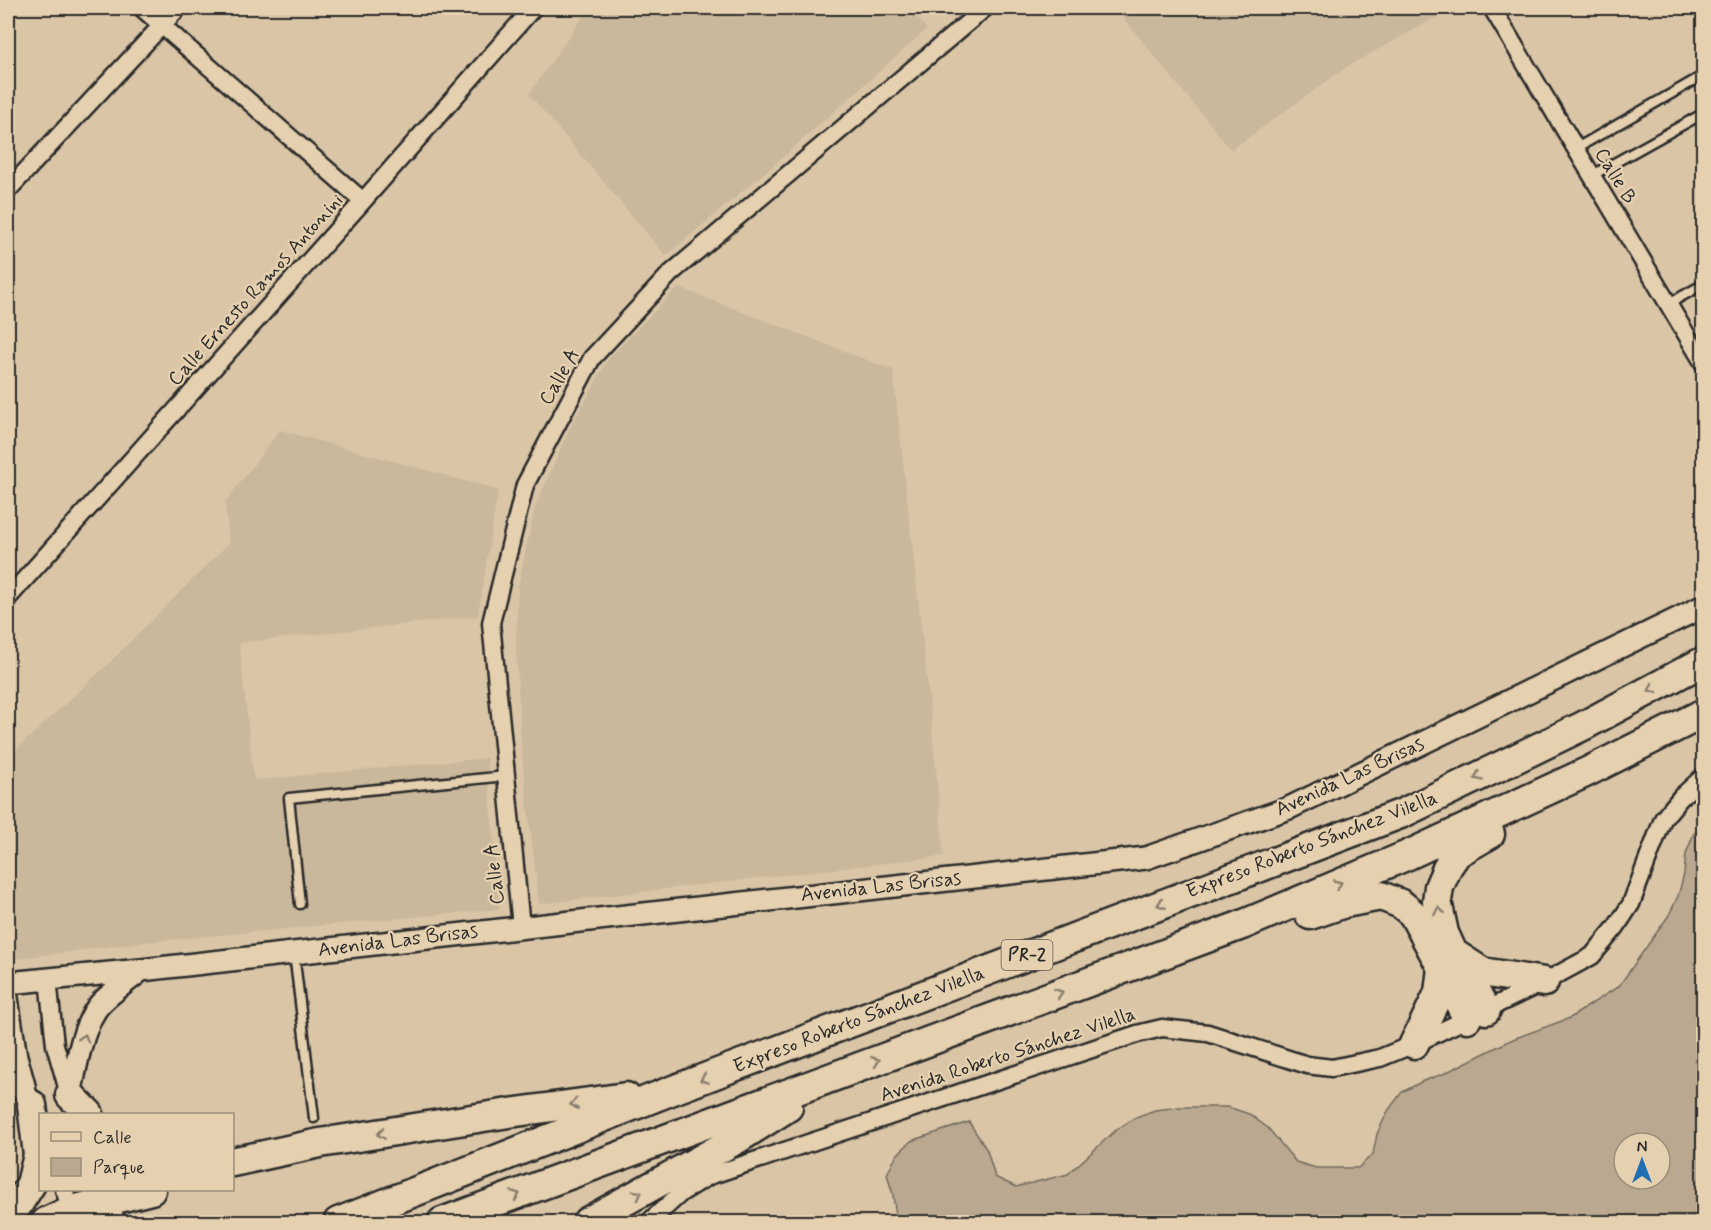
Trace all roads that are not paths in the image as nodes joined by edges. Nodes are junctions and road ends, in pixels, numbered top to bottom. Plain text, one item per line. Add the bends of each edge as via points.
1 (142, 8) edge
2 (177, 8) edge
3 (533, 8) edge
4 (985, 8) edge
5 (1496, 9) edge
6 (162, 25) junction
7 (1704, 75) edge
8 (1704, 113) edge
9 (1575, 150) junction
10 (1590, 176) junction
11 (8, 190) edge
12 (363, 201) junction
13 (1704, 284) edge
14 (1668, 304) junction
15 (1704, 364) edge
16 (8, 598) edge
17 (1704, 606) edge
18 (1704, 661) edge
19 (1704, 713) edge
20 (1587, 772) junction
21 (506, 776) junction
22 (1704, 776) edge
23 (300, 904) dead end
24 (1242, 925) junction
25 (521, 927) junction
26 (294, 953) junction
27 (1448, 961) junction
28 (141, 970) junction
29 (48, 979) junction
30 (1544, 982) junction
31 (8, 983) edge
32 (8, 988) edge
33 (1476, 1014) junction
34 (1414, 1044) junction
35 (8, 1064) edge
36 (839, 1075) junction
37 (673, 1090) junction
38 (79, 1108) edge
39 (36, 1116) edge
40 (314, 1118) dead end
41 (234, 1162) edge
42 (148, 1191) edge
43 (110, 1204) edge
44 (71, 1207) edge
45 (8, 1220) edge
46 (46, 1222) edge
47 (338, 1222) edge
48 (442, 1222) edge
49 (587, 1222) edge
50 (649, 1222) edge

1 - 6 street
2 - 6 street
3 - 12 street, Calle Ernesto Ramos Antonini
4 - 21 street, Calle A via 670,274 592,358 525,484 491,623
5 - 9 street, Calle B
6 - 11 street
6 - 12 street
7 - 9 lane
8 - 10 lane
9 - 10 street, Calle B
10 - 14 street, Calle B
12 - 16 street, Calle Ernesto Ramos Antonini
13 - 14 lane
14 - 15 street, Calle B
17 - 25 street, Avenida Las Brisas via 1289,808 1146,858
18 -> 37 highway, Expreso Roberto Sánchez Vilella / PR-2 via 1583,726 1403,813
19 - 20 highway, Expreso Roberto Sánchez Vilella / PR-2
24 -> 20 highway, Expreso Roberto Sánchez Vilella / PR-2 via 1408,855
27 -> 20 highway via 1437,901 1439,887 1457,853
21 - 23 lane via 289,798
21 - 25 street, Calle A
22 - 30 street, Avenida Roberto Sánchez Vilella via 1663,819 1631,904 1616,927 1592,956
24 - 27 highway via 1302,917 1381,896 1413,914
36 -> 24 highway, Expreso Roberto Sánchez Vilella / PR-2
25 - 26 street, Avenida Las Brisas
26 - 28 street, Avenida Las Brisas
26 - 40 lane
27 - 30 highway via 1482,972
27 - 33 highway
27 - 34 highway via 1439,993
28 - 29 street, Avenida Las Brisas
38 -> 28 street via 84,1039 89,1023 100,1004
29 - 31 street, Avenida Las Brisas
29 - 38 street via 55,1045
30 - 33 street, Avenida Roberto Sánchez Vilella
32 - 39 street via 18,1054
33 - 34 street, Avenida Roberto Sánchez Vilella
34 - 50 street, Avenida Roberto Sánchez Vilella via 1380,1058 1332,1068 1307,1065 1208,1033 1162,1028 710,1176 681,1193
35 - 39 street
48 -> 36 highway, Expreso Roberto Sánchez Vilella / PR-2
49 -> 36 highway via 739,1138
37 -> 41 highway via 332,1141
37 - 47 highway, Expreso Roberto Sánchez Vilella / PR-2
39 - 45 highway via 38,1155 31,1184
42 - 43 highway
43 - 44 highway
44 - 46 highway

